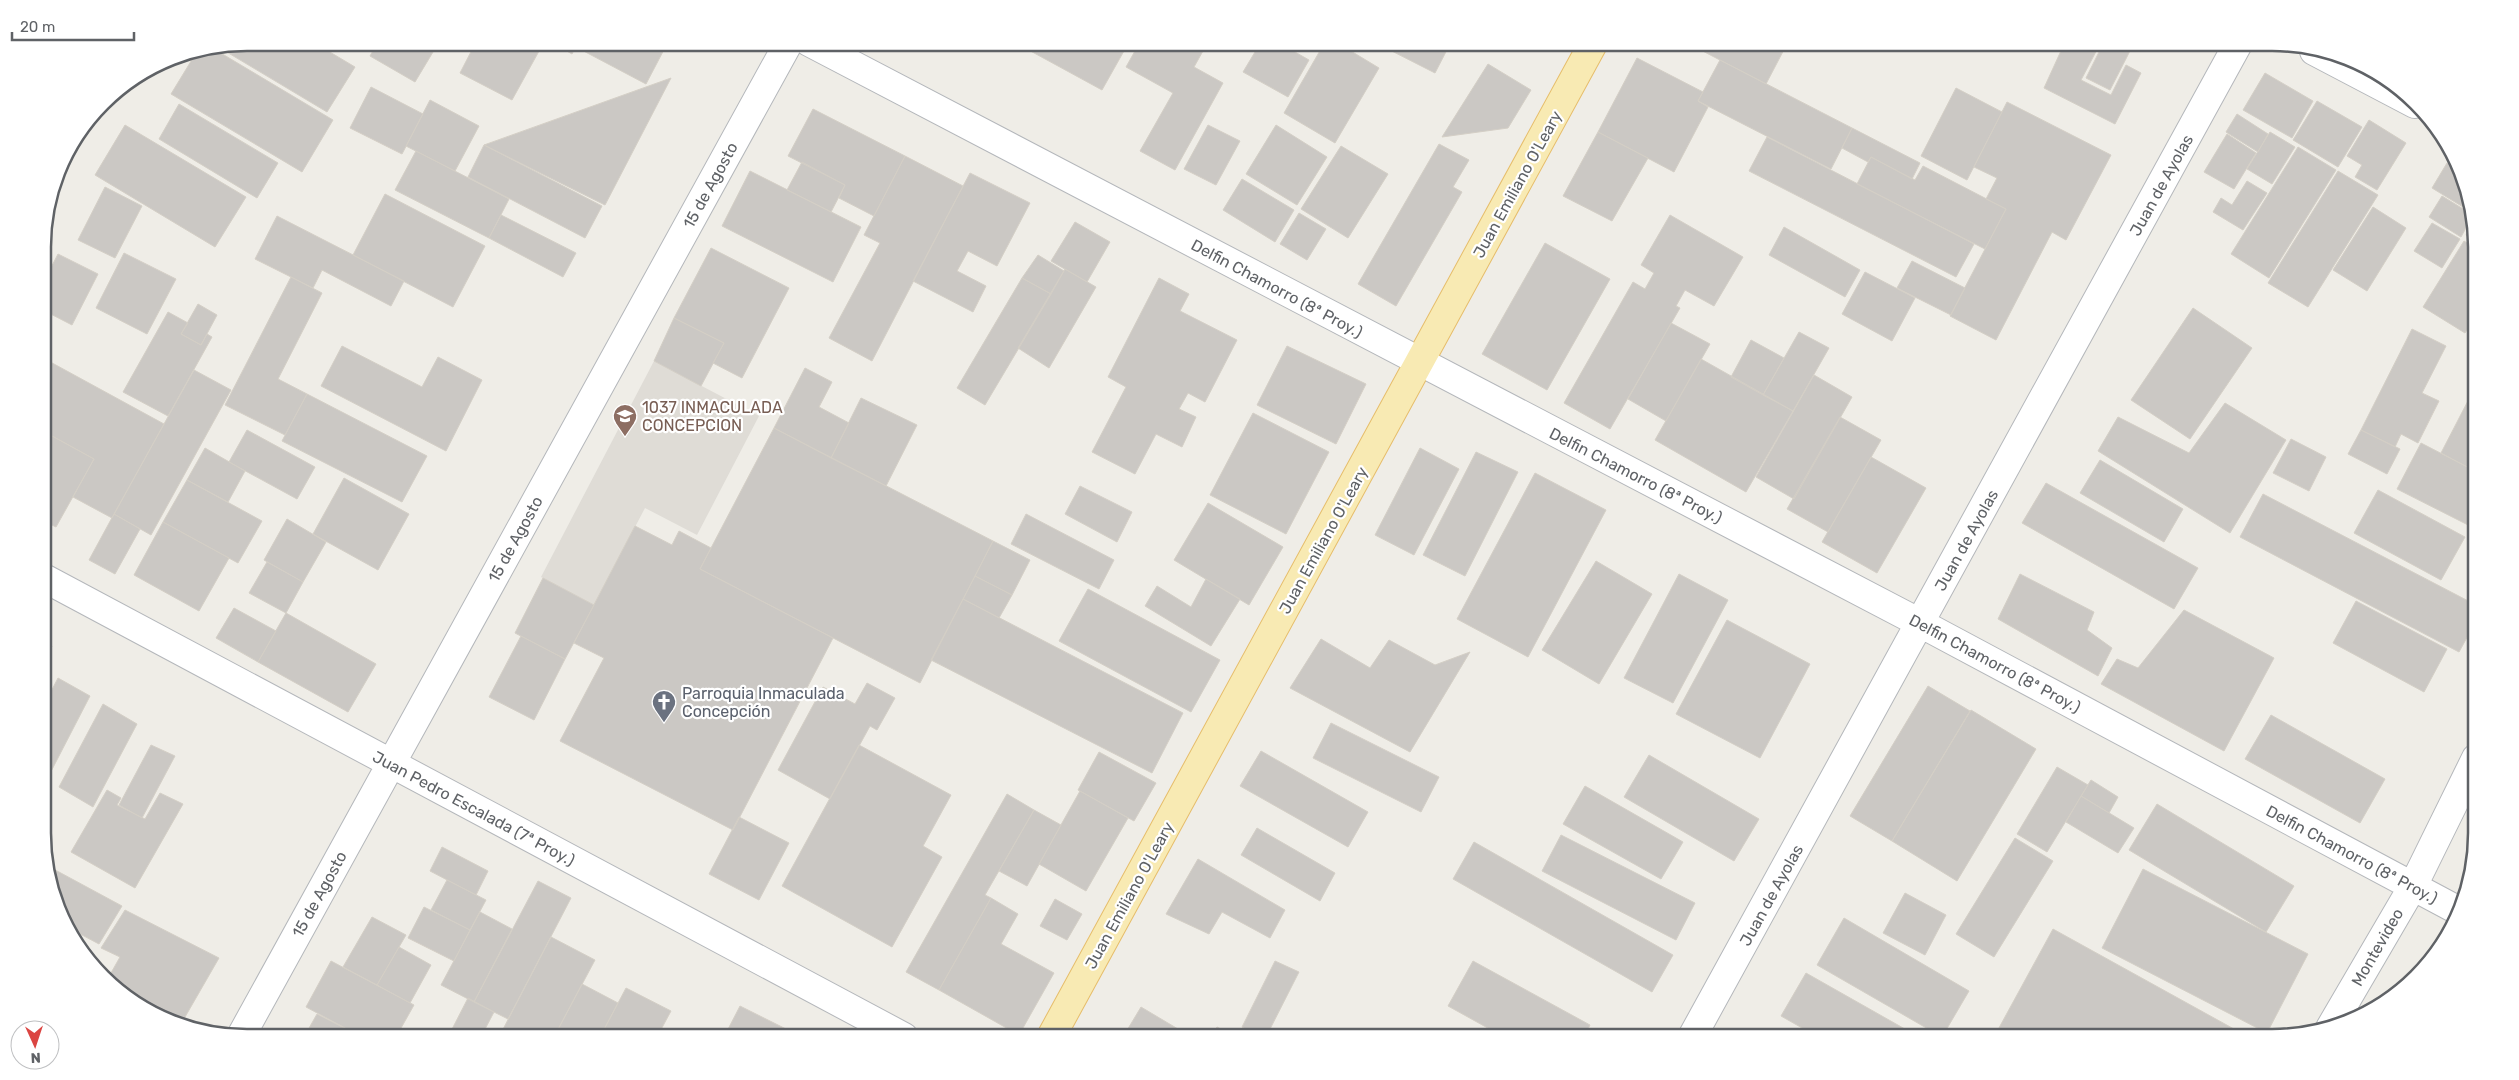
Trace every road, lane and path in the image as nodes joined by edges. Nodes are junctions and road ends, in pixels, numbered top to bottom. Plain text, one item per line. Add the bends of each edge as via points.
1 (784, 51) edge
2 (826, 51) edge
3 (1589, 51) edge
4 (2234, 51) edge
5 (2335, 62) edge
6 (2387, 89) edge
7 (1420, 362) junction
8 (51, 582) edge
9 (1920, 623) junction
10 (391, 764) junction
11 (2468, 774) edge
12 (2412, 886) junction
13 (2453, 908) edge
14 (2336, 1018) edge
15 (245, 1029) edge
16 (889, 1029) edge
17 (1055, 1029) edge
18 (1696, 1029) edge

1 - 10 street, 15 de Agosto
2 - 7 street, Delfin Chamorro (8ª Proy.)
3 - 7 main road, Juan Emiliano O'Leary
4 - 9 street, Juan de Ayolas
5 - 6 street
7 - 9 street, Delfin Chamorro (8ª Proy.)
7 - 17 main road, Juan Emiliano O'Leary
8 - 10 street, Juan Pedro Escalada (7ª Proy.)
9 - 12 street, Delfin Chamorro (8ª Proy.)
9 - 18 street, Juan de Ayolas
10 - 15 street, 15 de Agosto
10 - 16 street, Juan Pedro Escalada (7ª Proy.)
11 - 12 street, Montevideo
12 - 13 street, Delfin Chamorro (8ª Proy.)
12 - 14 street, Montevideo

